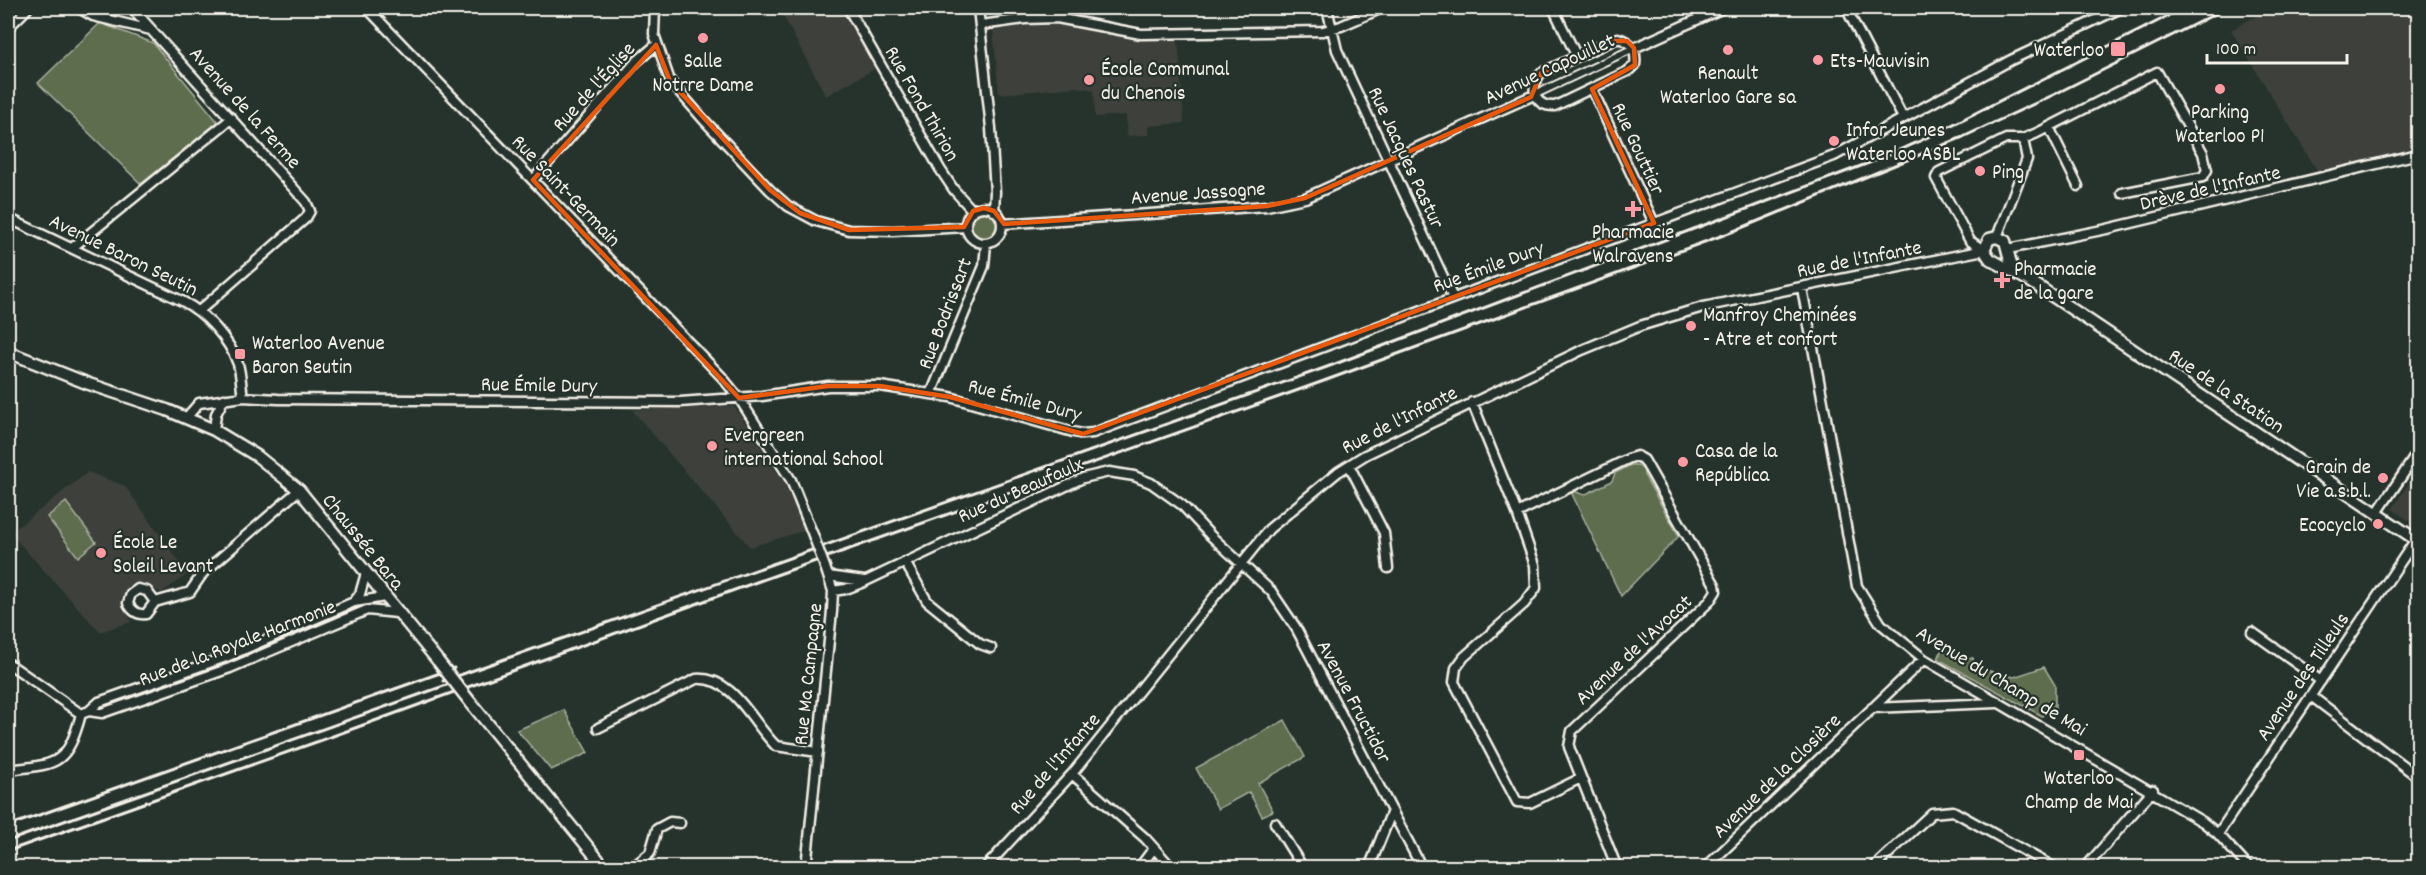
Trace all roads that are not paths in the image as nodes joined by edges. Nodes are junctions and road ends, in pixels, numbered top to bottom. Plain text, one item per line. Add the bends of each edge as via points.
1 (28, 8) edge
2 (79, 8) edge
3 (104, 8) edge
4 (132, 8) edge
5 (367, 8) edge
6 (655, 8) edge
7 (848, 8) edge
8 (978, 8) edge
9 (1327, 8) edge
10 (1382, 8) edge
11 (1553, 8) edge
12 (1723, 8) edge
13 (1846, 8) edge
14 (2121, 8) edge
15 (93, 16) junction
16 (981, 25) junction
17 (8, 28) edge
18 (152, 30) junction
19 (1332, 30) junction
20 (656, 45) junction
21 (1634, 48) junction
22 (1576, 57) junction
23 (1592, 89) junction
24 (1534, 95) junction
25 (232, 118) junction
26 (1903, 118) junction
27 (2049, 127) junction
28 (2023, 139) junction
29 (2418, 154) edge
30 (1389, 161) junction
31 (533, 180) junction
32 (2078, 186) dead end
33 (2122, 193) dead end
34 (974, 211) junction
35 (994, 211) junction
36 (8, 218) edge
37 (1654, 223) junction
38 (1002, 224) junction
39 (966, 226) junction
40 (1997, 237) junction
41 (986, 244) junction
42 (72, 248) junction
43 (2008, 249) junction
44 (1984, 250) junction
45 (1995, 260) junction
46 (2013, 271) junction
47 (1802, 288) junction
48 (1453, 298) junction
49 (199, 311) junction
50 (8, 352) edge
51 (931, 394) junction
52 (243, 397) junction
53 (224, 399) junction
54 (739, 399) junction
55 (1472, 402) junction
56 (186, 418) junction
57 (214, 430) junction
58 (2418, 452) edge
59 (1348, 465) junction
60 (299, 490) junction
61 (1517, 513) junction
62 (2377, 513) junction
63 (2417, 540) edge
64 (905, 562) junction
65 (1240, 562) junction
66 (1388, 568) dead end
67 (827, 571) junction
68 (366, 573) junction
69 (864, 582) junction
70 (833, 591) junction
71 (385, 597) junction
72 (155, 602) dead end
73 (354, 602) junction
74 (397, 613) junction
75 (2252, 632) dead end
76 (991, 648) dead end
77 (1924, 659) junction
78 (8, 663) edge
79 (2321, 681) junction
80 (2311, 696) junction
81 (1998, 703) junction
82 (1872, 708) junction
83 (85, 712) junction
84 (597, 728) dead end
85 (818, 752) junction
86 (8, 770) edge
87 (1071, 774) junction
88 (2418, 777) edge
89 (1581, 778) junction
90 (2153, 790) junction
91 (1392, 812) junction
92 (680, 823) dead end
93 (1275, 823) dead end
94 (2218, 834) junction
95 (1154, 848) junction
96 (605, 867) edge
97 (632, 867) edge
98 (806, 867) edge
99 (985, 867) edge
100 (1138, 867) edge
101 (1172, 867) edge
102 (1303, 867) edge
103 (1369, 867) edge
104 (1422, 867) edge
105 (1617, 867) edge
106 (1705, 867) edge
107 (1873, 867) edge
108 (2055, 867) edge
109 (2085, 867) edge
110 (2249, 867) edge

1 - 17 street
2 - 15 street
3 - 15 street
4 - 18 street, Avenue de la Ferme
5 - 31 street, Rue Saint-Germain
6 - 20 street, Rue de l'Église
7 - 34 street, Rue Fond Thirion via 940,169
8 - 16 street
9 - 19 street, Rue Jacques Pastur
10 - 19 street
11 - 22 street
12 - 21 street, Avenue Capouillet
13 - 26 street
14 - 26 street, Rue Émile Dury
15 - 18 street
16 - 19 street via 1057,18 1141,34
16 - 35 street via 996,192
18 - 25 street, Avenue de la Ferme
19 - 30 street, Rue Jacques Pastur
20 - 31 street, Rue de l'Église via 636,62
20 - 39 street via 670,81 686,101 770,190 800,213 849,231
21 - 22 street via 1618,38
21 - 23 street via 1635,65
21 - 24 street, Avenue Capouillet
22 - 24 street via 1540,73
23 - 24 street via 1555,106 1541,103
23 - 37 street, Rue Gouttier
24 - 30 street, Avenue Capouillet
25 - 42 street
25 - 49 street, Avenue de la Ferme via 310,211
26 - 37 street, Rue Émile Dury via 1834,156
27 - 28 street
27 - 32 street
27 - 33 street via 2157,72 2203,153 2207,170 2203,177
28 - 40 street via 2027,159
28 - 44 street via 2006,139 1940,172 1936,178 1970,241
29 - 43 street, Drève de l'Infante
30 - 38 street, Avenue Jassogne via 1321,192 1286,202
30 - 48 street, Rue Jacques Pastur
31 - 54 street, Rue Saint-Germain
34 - 35 street via 984,207
34 - 39 street
35 - 38 street
36 - 42 street, Avenue Baron Seutin
37 - 48 street, Rue Émile Dury
38 - 41 street via 999,235
39 - 41 street via 972,238
40 - 43 main road via 2005,241
40 - 44 main road via 1989,239
41 - 51 street, Rue Bodrissart via 984,266
42 - 49 street, Avenue Baron Seutin
43 - 45 main road via 2004,258
43 - 46 main road
44 - 45 main road
44 - 47 street, Rue de l'Infante
45 - 46 main road, Rue de la Station
46 - 62 main road, Rue de la Station
47 - 55 street, Rue de l'Infante via 1703,307 1640,326
47 - 77 street, Avenue du Champ de Mai via 1857,586 1881,624
48 - 51 street, Rue Émile Dury via 1093,433 1073,432
49 - 52 street, Avenue Baron Seutin via 227,343 238,364
50 - 56 main road, Chaussée Bara
51 - 54 street, Rue Émile Dury via 849,384
52 - 53 street, Rue Émile Dury
52 - 54 street, Rue Émile Dury via 593,402
53 - 56 street, Rue Émile Dury via 199,403
53 - 57 street via 216,414
54 - 67 street, Rue Ma Campagne, bridge via 791,480
55 - 59 street, Rue de l'Infante
55 - 61 street
56 - 57 main road, Chaussée Bara
57 - 60 main road, Chaussée Bara via 257,456
58 - 62 street
59 - 65 street, Rue de l'Infante via 1275,523
59 - 66 street via 1384,533
60 - 68 main road, Chaussée Bara
60 - 72 street via 203,573 190,592
61 - 89 street via 1537,571 1536,588 1524,604 1464,657 1456,668 1454,682 1517,802 1530,803
61 - 89 street, Avenue de l'Avocat via 1637,456 1644,459 1715,585 1709,602 1572,731 1569,747
62 - 63 main road, Rue de la Station
63 - 79 street, Avenue des Tilleuls
64 - 65 street, Rue du Beaufaulx via 1083,478 1109,472 1134,476 1167,493
64 - 69 street, Rue du Beaufaulx
64 - 76 street via 927,601 980,644
65 - 87 street, Rue de l'Infante
65 - 91 street, Avenue Fructidor via 1286,611
67 - 69 street
67 - 70 street, Rue Ma Campagne
68 - 71 main road, Chaussée Bara
68 - 73 street, Rue de la Royale Harmonie
69 - 70 street, Rue du Beaufaulx
70 - 85 street, Rue Ma Campagne
71 - 73 street, Rue de la Royale Harmonie
71 - 74 main road, Chaussée Bara
73 - 83 street, Rue de la Royale Harmonie via 226,657 99,702
74 - 83 street, Rue de la Royale Harmonie via 367,610 230,668 102,712
74 - 96 main road, Chaussée Bara, bridge
75 - 79 street
77 - 81 street, Avenue du Champ de Mai
77 - 82 street, Avenue de la Closière
78 - 83 street
79 - 80 street, Avenue des Tilleuls
80 - 88 street
80 - 94 street, Avenue des Tilleuls
81 - 82 street, Avenue de la Closière
81 - 90 street, Avenue du Champ de Mai
82 - 106 street, Avenue de la Closière
83 - 86 street via 64,756 51,764
84 - 85 street via 696,679 710,679 729,689 776,746
85 - 98 street, Rue Ma Campagne
87 - 95 street
87 - 99 street, Rue de l'Infante
89 - 105 street, Avenue de l'Avocat
90 - 94 street, Avenue du Champ de Mai
90 - 109 street
91 - 103 street
91 - 104 street, Avenue Fructidor
92 - 97 street via 670,822 657,830 650,853
93 - 102 street
94 - 110 street, Avenue du Champ de Mai
95 - 100 street
95 - 101 street
107 - 108 street via 1932,813 1953,811

